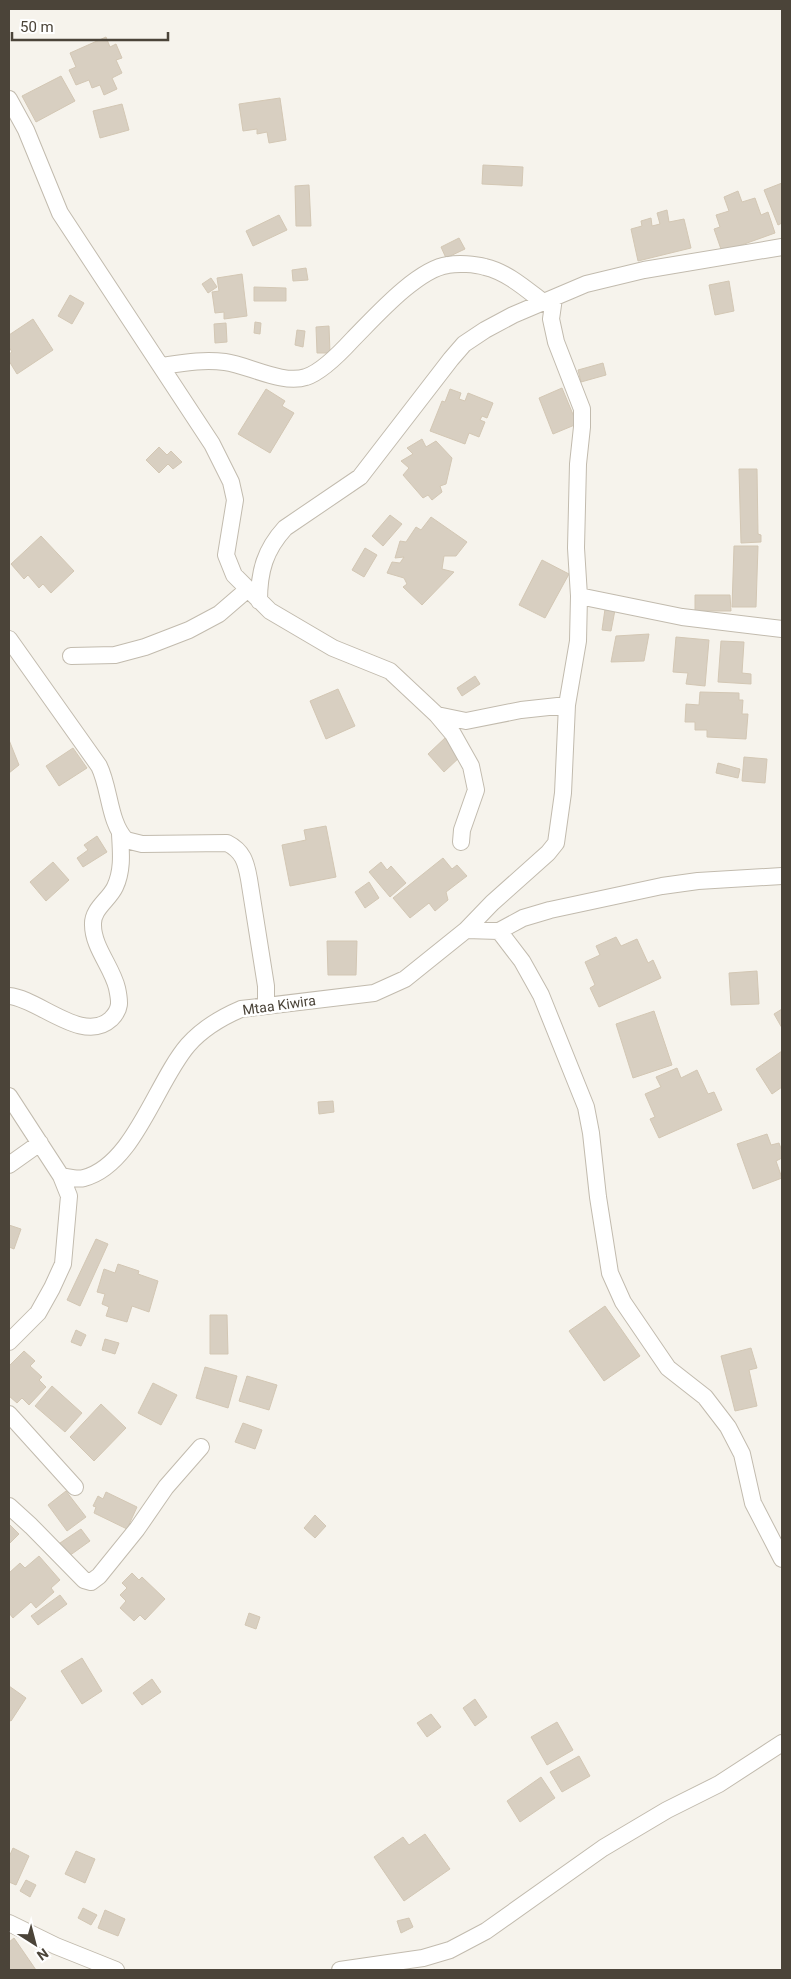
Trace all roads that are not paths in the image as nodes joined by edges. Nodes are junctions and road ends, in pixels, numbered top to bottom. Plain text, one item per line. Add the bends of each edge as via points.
1 (9, 99) edge
2 (782, 247) edge
3 (549, 300) junction
4 (161, 366) junction
5 (254, 595) junction
6 (579, 596) junction
7 (782, 629) edge
8 (9, 639) edge
9 (71, 656) dead end
10 (567, 705) junction
11 (437, 715) junction
12 (120, 834) junction
13 (461, 842) dead end
14 (782, 876) edge
15 (466, 930) junction
16 (499, 931) junction
17 (9, 996) edge
18 (266, 1006) junction
19 (9, 1096) edge
20 (40, 1143) junction
21 (9, 1165) edge
22 (61, 1176) junction
23 (9, 1342) edge
24 (9, 1414) edge
25 (201, 1447) dead end
26 (75, 1487) dead end
27 (9, 1506) edge
28 (782, 1559) edge
29 (782, 1743) edge
30 (9, 1923) edge
31 (116, 1970) edge
32 (340, 1970) edge

1 - 4 street via 26,130 60,213
2 - 3 street via 644,270 586,284
3 - 4 street via 486,267 448,265 406,288 343,350 306,377 278,377 224,362 196,361
3 - 5 street via 513,315 464,344 360,477 279,535 264,562
3 - 6 street, Mtaa Kiwira via 556,342 582,409 576,539
4 - 5 street via 212,444 231,482 235,500 226,555 234,575
5 - 9 street via 189,630 146,646 114,655
5 - 11 street via 270,610 333,648 390,671
6 - 7 street via 682,617
6 - 10 street, Mtaa Kiwira via 578,641
8 - 12 street via 99,766
10 - 11 street via 466,720
10 - 15 street, Mtaa Kiwira via 563,794 556,843
11 - 13 street via 453,734 471,766 476,790
12 - 17 street via 121,870 115,888 94,914 92,927 116,985 120,1003 117,1013 108,1022 97,1026 81,1026 33,1003
12 - 18 street via 126,840 142,844 227,843 241,853 249,879 266,986
14 - 16 street via 662,886 550,910 523,918
15 - 16 street
15 - 18 street, Mtaa Kiwira via 405,979 374,993
16 - 28 street via 522,961 541,995 586,1107 610,1273 622,1302 668,1368 705,1397 728,1427 742,1454 753,1502
18 - 22 street, Mtaa Kiwira via 241,1009 202,1030 171,1069 134,1137 112,1161 96,1174 82,1179
19 - 20 street
20 - 21 street
20 - 22 street
22 - 23 street via 69,1196 63,1264 38,1313
24 - 26 street
25 - 27 street via 91,1582 84,1580
29 - 32 street via 719,1784 603,1848 486,1931 450,1950 423,1958
30 - 31 street

